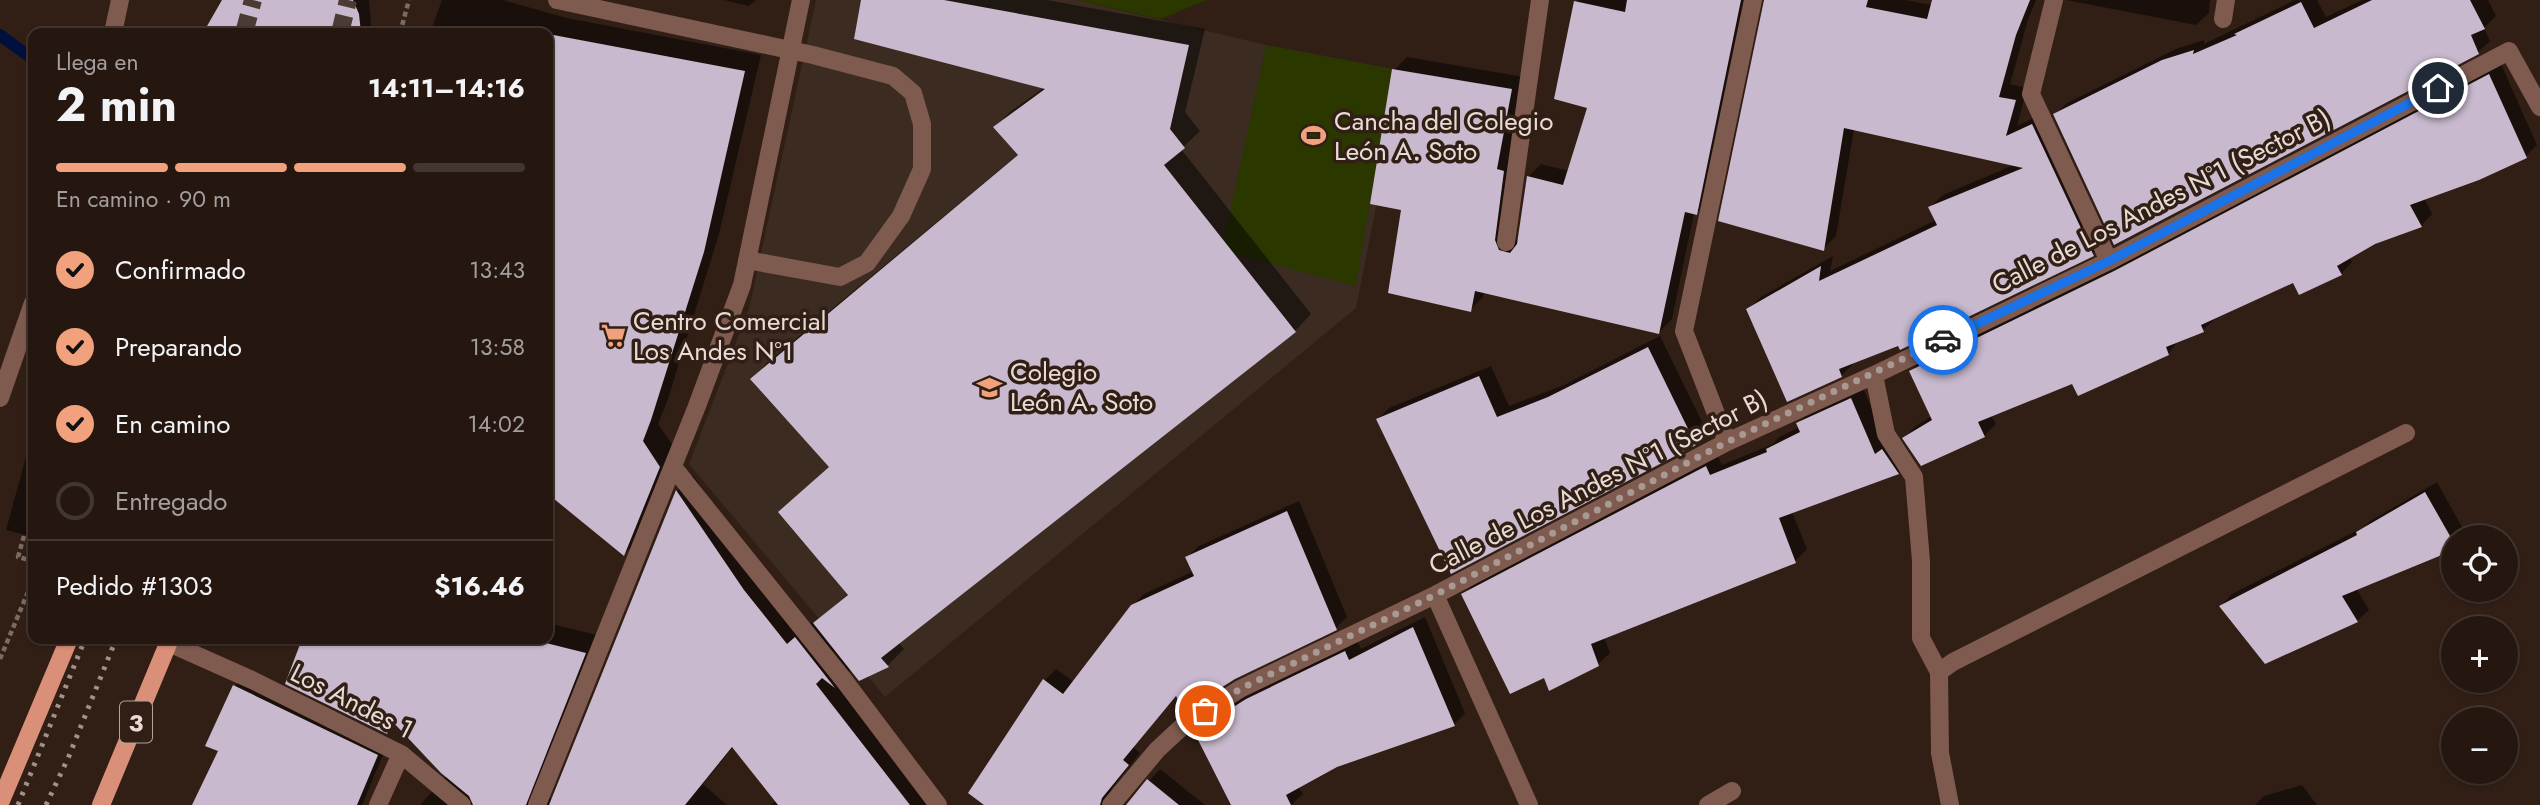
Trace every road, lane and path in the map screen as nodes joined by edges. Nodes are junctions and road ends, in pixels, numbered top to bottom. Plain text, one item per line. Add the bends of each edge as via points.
1 (120, 0) edge
2 (409, 0) edge
3 (557, 0) edge
4 (801, 0) edge
5 (1540, 0) edge
6 (1753, 0) edge
7 (2054, 0) edge
8 (2226, 0) edge
9 (2223, 19) dead end
10 (114, 28) edge
11 (401, 28) edge
12 (790, 52) junction
13 (2540, 107) edge
14 (1506, 242) dead end
15 (747, 260) junction
16 (2109, 261) junction
17 (28, 317) edge
18 (1874, 375) junction
19 (0, 398) edge
20 (2406, 433) dead end
21 (1727, 442) junction
22 (673, 467) junction
23 (24, 536) dead end
24 (28, 559) edge
25 (28, 592) edge
26 (1435, 595) junction
27 (67, 644) edge
28 (169, 644) edge
29 (176, 644) edge
30 (0, 659) edge
31 (1939, 672) junction
32 (401, 754) junction
33 (1731, 791) dead end
34 (0, 803) edge
35 (101, 805) edge
36 (378, 805) edge
37 (462, 805) edge
38 (537, 805) edge
39 (938, 805) edge
40 (1111, 805) edge
41 (1529, 805) edge
42 (1708, 805) edge
43 (1950, 805) edge

1 - 10 street
2 - 11 path
3 - 12 street
4 - 12 street
5 - 14 street
6 - 21 street via 1684,331
7 - 16 street via 2031,94
8 - 9 street
12 - 15 street
12 - 15 street via 893,76 913,93 922,124 922,169 901,216 867,263 840,277
13 - 16 street, Calle de Los Andes N°1 (Sector B) via 2509,51
15 - 22 street
16 - 18 street, Calle de Los Andes N°1 (Sector B)
17 - 19 street
18 - 21 street, Calle de Los Andes N°1 (Sector B)
18 - 31 street via 1886,434 1914,477 1921,638
20 - 31 street
21 - 26 street, Calle de Los Andes N°1 (Sector B)
22 - 38 street
22 - 39 street
23 - 24 path via 18,556
25 - 30 path
26 - 40 street, Calle de Los Andes N°1 (Sector B) via 1224,698 1157,750
26 - 41 street
27 - 34 main road
28 - 35 main road, 3
29 - 32 street, Los Andes 1
31 - 43 street via 1940,753
32 - 36 street
32 - 37 street, Los Andes 1
33 - 42 street

